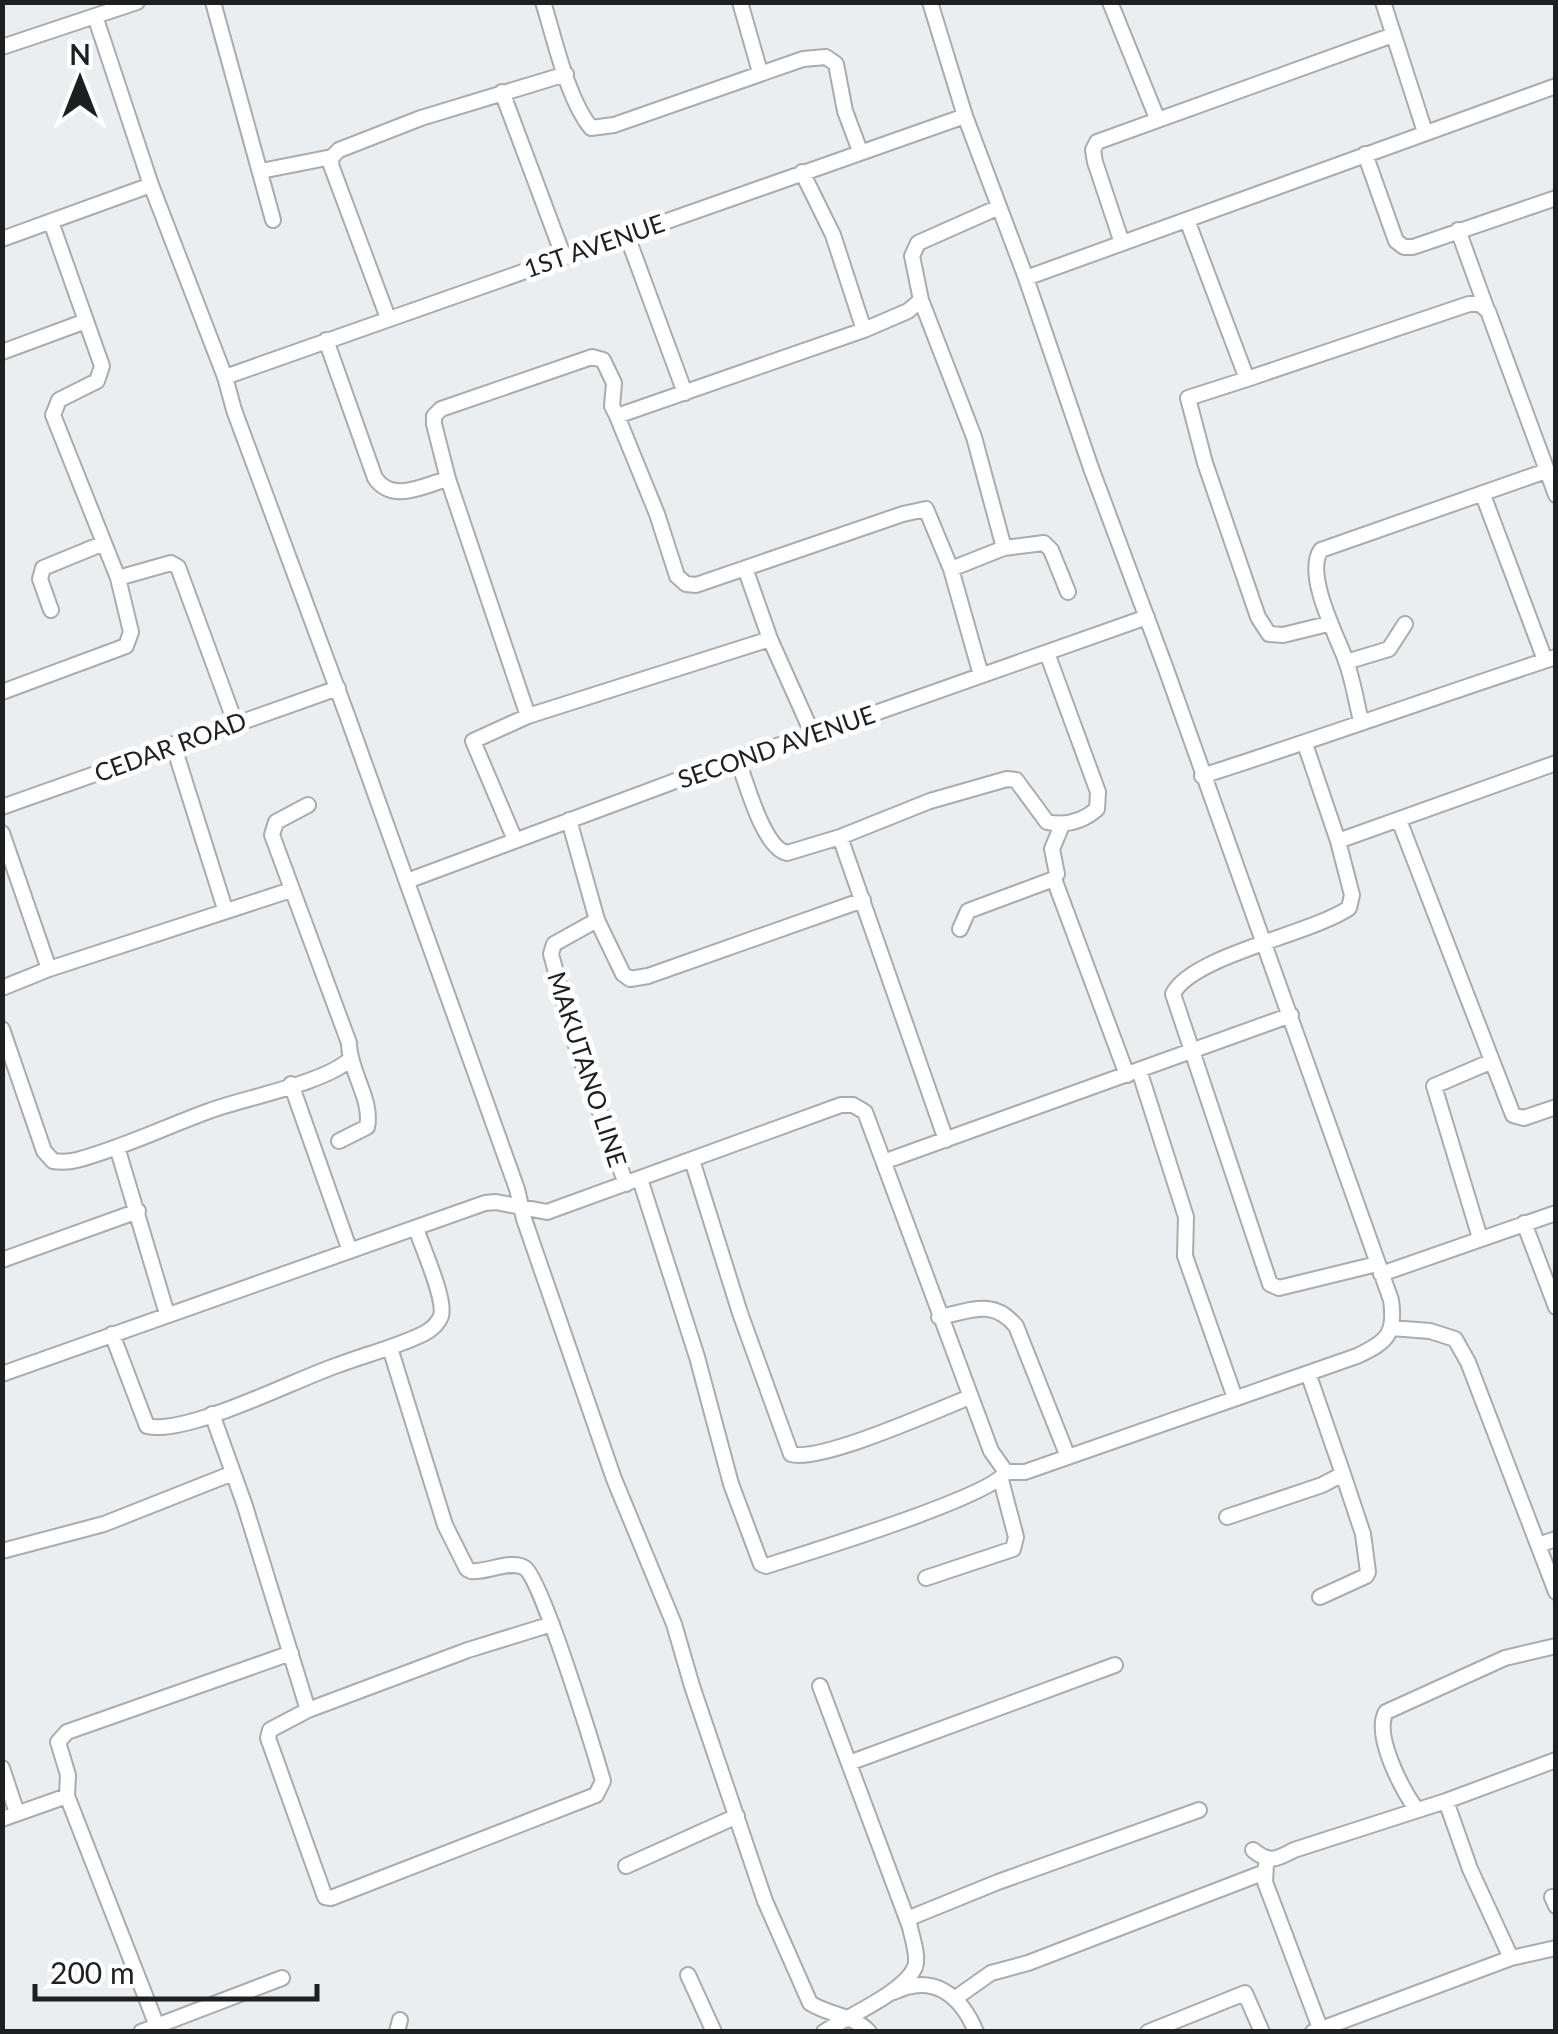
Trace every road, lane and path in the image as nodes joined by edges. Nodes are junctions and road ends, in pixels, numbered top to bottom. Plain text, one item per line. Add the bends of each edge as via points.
1 (136, 2) edge
2 (212, 2) edge
3 (543, 2) edge
4 (740, 2) edge
5 (930, 2) edge
6 (1110, 2) edge
7 (1384, 2) edge
8 (95, 16) junction
9 (1393, 35) junction
10 (2, 47) edge
11 (760, 72) junction
12 (566, 74) junction
13 (1556, 86) edge
14 (502, 92) junction
15 (965, 116) junction
16 (1157, 118) junction
17 (1426, 132) junction
18 (860, 152) junction
19 (1365, 154) junction
20 (332, 157) junction
21 (260, 171) junction
22 (802, 172) junction
23 (151, 184) junction
24 (1556, 198) edge
25 (998, 207) junction
26 (273, 220) dead end
27 (1186, 220) junction
28 (50, 222) junction
29 (1458, 230) junction
30 (626, 233) junction
31 (2, 239) edge
32 (1122, 243) junction
33 (563, 255) junction
34 (1026, 278) junction
35 (921, 300) junction
36 (1488, 310) junction
37 (388, 318) junction
38 (86, 322) junction
39 (864, 330) junction
40 (326, 340) junction
41 (2, 352) edge
42 (225, 377) junction
43 (1247, 379) junction
44 (685, 393) junction
45 (617, 416) junction
46 (1546, 472) junction
47 (448, 478) junction
48 (1483, 495) junction
49 (1556, 495) edge
50 (104, 543) junction
51 (1004, 548) junction
52 (745, 568) junction
53 (951, 569) junction
54 (118, 578) junction
55 (1068, 592) dead end
56 (51, 610) dead end
57 (1147, 617) junction
58 (1328, 624) junction
59 (1405, 624) dead end
60 (770, 639) junction
61 (1047, 653) junction
62 (1550, 658) edge
63 (1346, 662) junction
64 (982, 675) junction
65 (338, 688) junction
66 (2, 692) edge
67 (528, 716) junction
68 (1361, 721) junction
69 (235, 722) junction
70 (813, 735) junction
71 (173, 744) junction
72 (1305, 744) junction
73 (737, 758) junction
74 (1556, 763) edge
75 (1202, 776) junction
76 (308, 805) dead end
77 (2, 807) edge
78 (569, 820) junction
79 (1400, 820) junction
80 (1062, 825) junction
81 (2, 833) edge
82 (840, 837) junction
83 (515, 840) junction
84 (1338, 841) junction
85 (1054, 879) junction
86 (407, 882) junction
87 (291, 890) junction
88 (863, 900) junction
89 (225, 909) junction
90 (597, 920) junction
91 (960, 929) dead end
92 (1263, 943) junction
93 (50, 969) junction
94 (2, 988) edge
95 (1291, 1016) junction
96 (2, 1029) edge
97 (1193, 1051) junction
98 (349, 1060) junction
99 (1490, 1062) junction
100 (1133, 1072) junction
101 (292, 1084) junction
102 (1556, 1107) edge
103 (946, 1140) junction
104 (339, 1141) dead end
105 (118, 1146) junction
106 (692, 1160) junction
107 (886, 1161) junction
108 (633, 1181) junction
109 (521, 1208) junction
110 (138, 1211) junction
111 (1556, 1213) edge
112 (1524, 1224) junction
113 (416, 1228) junction
114 (1480, 1238) junction
115 (350, 1250) junction
116 (2, 1260) edge
117 (1379, 1269) junction
118 (1556, 1306) edge
119 (166, 1314) junction
120 (939, 1318) junction
121 (1391, 1328) junction
122 (112, 1334) junction
123 (390, 1348) junction
124 (1308, 1373) junction
125 (2, 1374) edge
126 (970, 1397) junction
127 (1234, 1398) junction
128 (212, 1414) junction
129 (1068, 1457) junction
130 (233, 1473) junction
131 (1344, 1474) junction
132 (1004, 1476) junction
133 (1228, 1517) dead end
134 (1556, 1539) edge
135 (1538, 1545) junction
136 (2, 1551) edge
137 (926, 1578) dead end
138 (1556, 1592) edge
139 (1320, 1597) dead end
140 (552, 1624) junction
141 (1556, 1646) edge
142 (292, 1653) junction
143 (1115, 1665) dead end
144 (820, 1686) dead end
145 (308, 1710) junction
146 (1556, 1760) edge
147 (849, 1763) junction
148 (2, 1768) edge
149 (66, 1796) junction
150 (1446, 1802) junction
151 (1416, 1809) junction
152 (1199, 1810) dead end
153 (10, 1816) edge
154 (737, 1816) junction
155 (1262, 1860) junction
156 (626, 1866) dead end
157 (907, 1919) junction
158 (1556, 1948) edge
159 (1511, 1958) junction
160 (688, 1975) dead end
161 (282, 1978) dead end
162 (956, 1997) junction
163 (880, 2000) junction
164 (845, 2018) junction
165 (157, 2026) junction
166 (1316, 2030) edge
167 (141, 2032) edge
168 (714, 2032) edge
169 (824, 2032) edge
170 (869, 2032) edge
171 (976, 2032) edge
172 (1148, 2032) edge
173 (1262, 2032) edge

1 - 8 street
2 - 21 street
3 - 12 street
4 - 11 street
5 - 15 street
6 - 16 street
7 - 9 street
8 - 10 street
8 - 23 street
9 - 16 street
9 - 17 street
11 - 12 street via 600,129 584,119
11 - 18 street via 826,56 836,64
12 - 14 street
13 - 17 street
14 - 20 street
14 - 33 street
15 - 18 street, 1ST AVENUE
15 - 25 street
16 - 32 street via 1107,136 1093,150
17 - 19 street
18 - 22 street, 1ST AVENUE
19 - 27 street
19 - 29 street via 1396,241 1413,247
20 - 21 street
20 - 37 street
21 - 26 street
22 - 30 street, 1ST AVENUE
22 - 39 street
23 - 28 street
23 - 42 street
24 - 29 street
25 - 34 street
25 - 35 street via 914,248
27 - 32 street
27 - 43 street
28 - 31 street
28 - 38 street
29 - 36 street
30 - 33 street, 1ST AVENUE
30 - 44 street
32 - 34 street
33 - 37 street, 1ST AVENUE
34 - 57 street
35 - 39 street
35 - 51 street via 974,437
36 - 43 street via 1469,304
36 - 46 street
37 - 40 street, 1ST AVENUE
38 - 41 street
38 - 50 street via 102,375 59,400 54,415
39 - 44 street
40 - 42 street, 1ST AVENUE
40 - 47 street via 380,486 401,492
42 - 65 street
43 - 58 street via 1188,398 1205,463 1263,626 1275,636
44 - 45 street
45 - 47 street via 614,383 603,360 592,357 441,409 434,424
45 - 52 street via 678,576 696,585
46 - 48 street
46 - 49 street
47 - 67 street
48 - 58 street via 1321,550 1316,565
48 - 62 street
50 - 54 street
50 - 56 street via 43,568 40,579
51 - 53 street
51 - 55 street via 1049,545
52 - 53 street via 921,508 930,512
52 - 60 street
53 - 64 street
54 - 66 street via 131,632 126,646
54 - 69 street via 178,566
57 - 61 street, SECOND AVENUE
57 - 75 street
58 - 63 street
59 - 63 street via 1389,649
60 - 67 street
60 - 70 street
61 - 64 street, SECOND AVENUE
61 - 80 street via 1098,792 1097,808
62 - 68 street
63 - 68 street
64 - 70 street, SECOND AVENUE
65 - 69 street, CEDAR ROAD
65 - 86 street
67 - 83 street via 473,741
68 - 72 street
69 - 71 street, CEDAR ROAD
70 - 73 street, SECOND AVENUE
71 - 77 street, CEDAR ROAD
71 - 89 street
72 - 75 street
72 - 84 street
73 - 78 street, SECOND AVENUE
73 - 82 street via 775,848 787,853
74 - 79 street
75 - 92 street
76 - 87 street via 272,828
78 - 83 street, SECOND AVENUE
78 - 90 street
79 - 84 street
79 - 99 street
80 - 82 street via 1047,822 1016,780 1007,778
80 - 85 street via 1054,840
81 - 93 street
82 - 88 street
83 - 86 street, SECOND AVENUE
84 - 92 street via 1352,895 1349,908
85 - 91 street via 968,911
85 - 100 street
86 - 109 street
87 - 89 street
87 - 98 street via 349,1043
88 - 90 street via 630,978
88 - 103 street
89 - 93 street
90 - 108 street, MAKUTANO LINE via 554,944 552,954 574,1040
92 - 95 street
92 - 97 street via 1196,972 1176,988 1174,1006
93 - 94 street
95 - 97 street
95 - 117 street
96 - 105 street via 47,1157 72,1161
97 - 100 street
97 - 117 street via 1273,1287
98 - 101 street
98 - 104 street via 370,1116 368,1126
99 - 102 street via 1516,1118
99 - 114 street via 1434,1086
100 - 103 street
100 - 127 street via 1186,1217 1184,1256
101 - 105 street
101 - 115 street
103 - 107 street
105 - 110 street
106 - 107 street via 841,1104 865,1112
106 - 108 street
106 - 126 street via 791,1454 847,1444
107 - 120 street
108 - 109 street via 547,1212
108 - 132 street via 761,1564 874,1530
109 - 113 street via 486,1203
109 - 154 street
110 - 116 street
110 - 119 street
111 - 112 street
112 - 114 street
112 - 118 street
113 - 115 street
113 - 123 street via 440,1316 430,1330
114 - 117 street
115 - 119 street
117 - 121 street via 1392,1300
119 - 122 street
120 - 126 street
120 - 129 street via 1004,1311
121 - 124 street via 1382,1344
121 - 135 street via 1454,1339
122 - 125 street
122 - 128 street via 147,1426
123 - 128 street
123 - 140 street via 445,1525 467,1569 524,1568
124 - 127 street
124 - 131 street
126 - 132 street
127 - 129 street
128 - 130 street
129 - 132 street
130 - 136 street via 104,1524
130 - 142 street
131 - 133 street
131 - 139 street via 1364,1534 1368,1572
132 - 137 street via 1014,1549
134 - 135 street
135 - 138 street
140 - 145 street
140 - 145 street via 603,1781 596,1795 331,1898 325,1898 268,1738 270,1730
141 - 151 street via 1505,1658 1386,1712 1383,1738
142 - 145 street
142 - 149 street via 66,1732 58,1742
143 - 147 street
144 - 147 street
146 - 150 street
147 - 157 street
148 - 153 street
149 - 153 street
149 - 165 street
150 - 151 street
150 - 159 street
151 - 155 street
152 - 157 street
154 - 156 street
154 - 164 street via 802,1989 822,2012
155 - 162 street via 1028,1963 991,1973
155 - 166 street
157 - 163 street via 916,1963
158 - 159 street
159 - 166 street
160 - 168 street
161 - 165 street
162 - 163 street via 912,1985
162 - 171 street
163 - 164 street
164 - 169 street
164 - 170 street
165 - 167 street
172 - 173 street via 1245,1993

